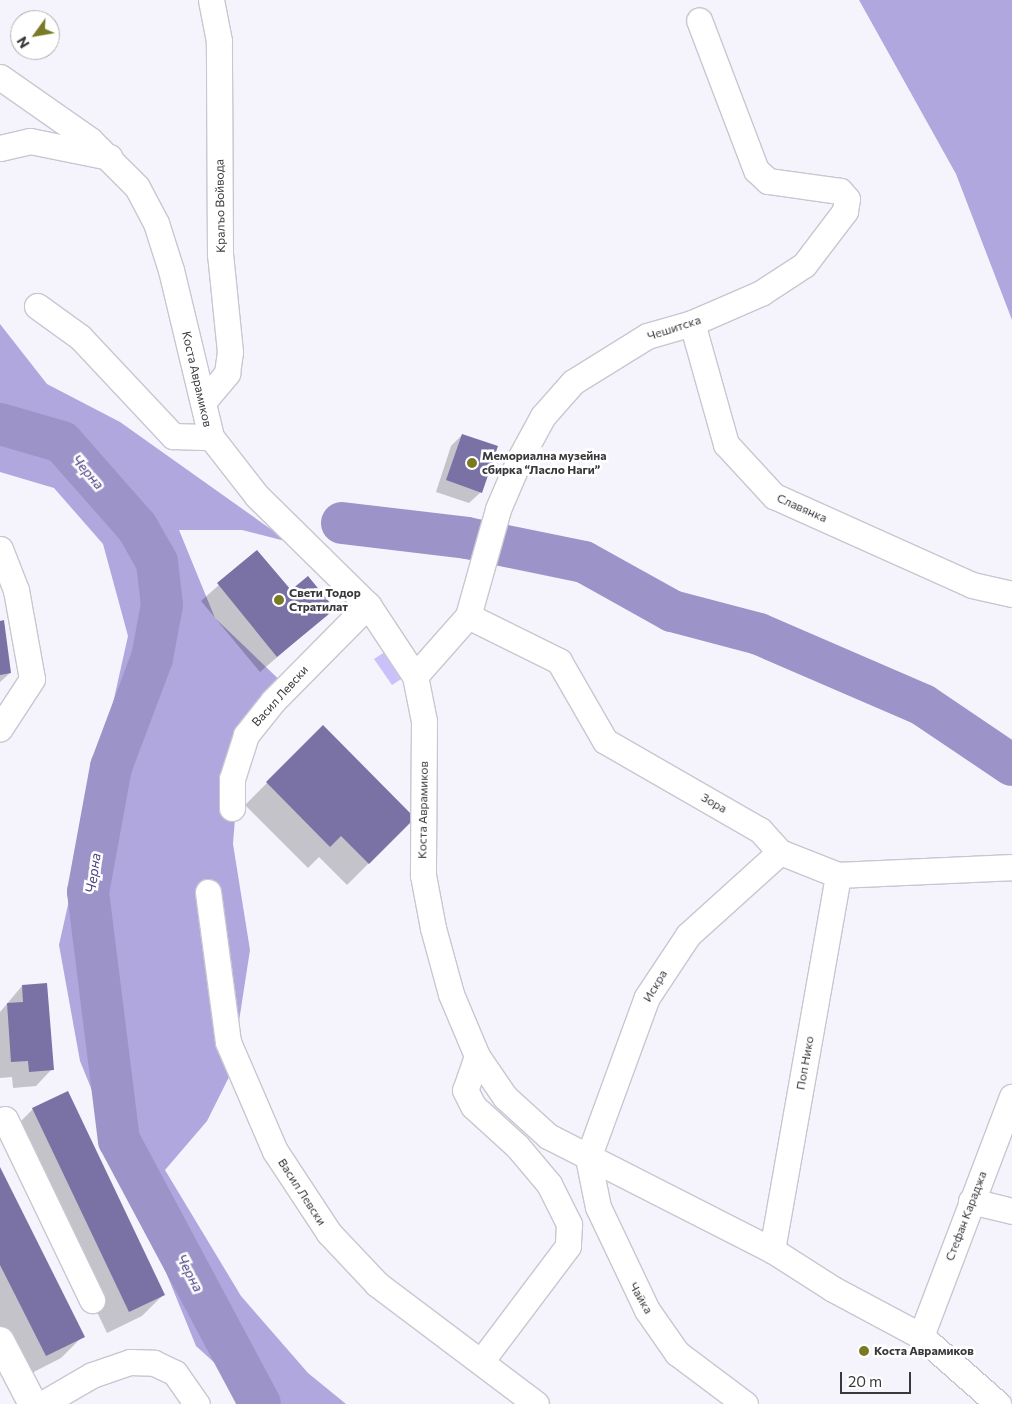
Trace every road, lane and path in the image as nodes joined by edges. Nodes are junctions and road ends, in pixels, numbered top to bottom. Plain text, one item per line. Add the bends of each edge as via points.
1 (211, 0) edge
2 (698, 20) dead end
3 (0, 77) edge
4 (0, 148) edge
5 (111, 158) junction
6 (37, 306) dead end
7 (692, 323) junction
8 (203, 402) junction
9 (211, 437) junction
10 (0, 549) edge
11 (1012, 594) edge
12 (368, 605) junction
13 (468, 616) junction
14 (415, 676) junction
15 (0, 728) edge
16 (232, 808) dead end
17 (780, 852) junction
18 (1012, 867) edge
19 (838, 875) junction
20 (208, 892) dead end
21 (477, 1056) junction
22 (1012, 1097) edge
23 (2, 1115) edge
24 (588, 1158) junction
25 (971, 1200) junction
26 (1012, 1211) edge
27 (772, 1250) junction
28 (92, 1300) dead end
29 (921, 1336) junction
30 (0, 1341) edge
31 (482, 1360) junction
32 (33, 1404) edge
33 (42, 1404) edge
34 (197, 1404) edge
35 (536, 1404) edge
36 (745, 1404) edge
37 (998, 1404) edge

1 - 8 street, Кралъо Войвода via 219,42 220,254 230,352 227,373
2 - 7 street, Чешитска via 756,170 768,181 840,191 847,199 845,212 804,265 760,293
3 - 5 street, Коста Аврамиков
4 - 5 street via 30,142
5 - 8 street, Коста Аврамиков via 137,187 156,223
6 - 9 street via 80,337 173,436
7 - 11 street, Славянка via 726,444 774,496 972,584
7 - 13 street, Чешитска via 647,336 573,382 543,416 498,510
8 - 9 street, Коста Аврамиков
9 - 12 street, Коста Аврамиков via 257,496
10 - 15 street via 16,590 32,679
12 - 14 street, Коста Аврамиков
12 - 16 street, Васил Левски via 273,701 246,735 232,779
13 - 14 street, Чешитска
13 - 17 street, Зора via 559,661 578,687 606,741 760,830
14 - 21 street, Коста Аврамиков via 424,722 423,876 451,994
17 - 19 street, Зора
17 - 24 street, Искра via 688,935 647,997
18 - 19 street, Зора
19 - 27 street, Поп Нико
20 - 31 street, Васил Левски via 228,1042 274,1151 329,1233 377,1284
21 - 24 street, Коста Аврамиков via 505,1097 548,1136
21 - 31 street via 465,1090 473,1106 518,1146 549,1184 569,1224 568,1246
22 - 25 street, Стефан Караджа
23 - 28 street
24 - 27 street, Коста Аврамиков
24 - 36 street, Чайка via 598,1207 647,1310 677,1353
25 - 26 street
25 - 29 street, Стефан Караджа
27 - 29 street, Коста Аврамиков via 833,1289
29 - 37 street, Коста Аврамиков
30 - 32 main road
31 - 35 street, Васил Левски
33 - 34 street via 92,1375 130,1362 154,1363 175,1373

